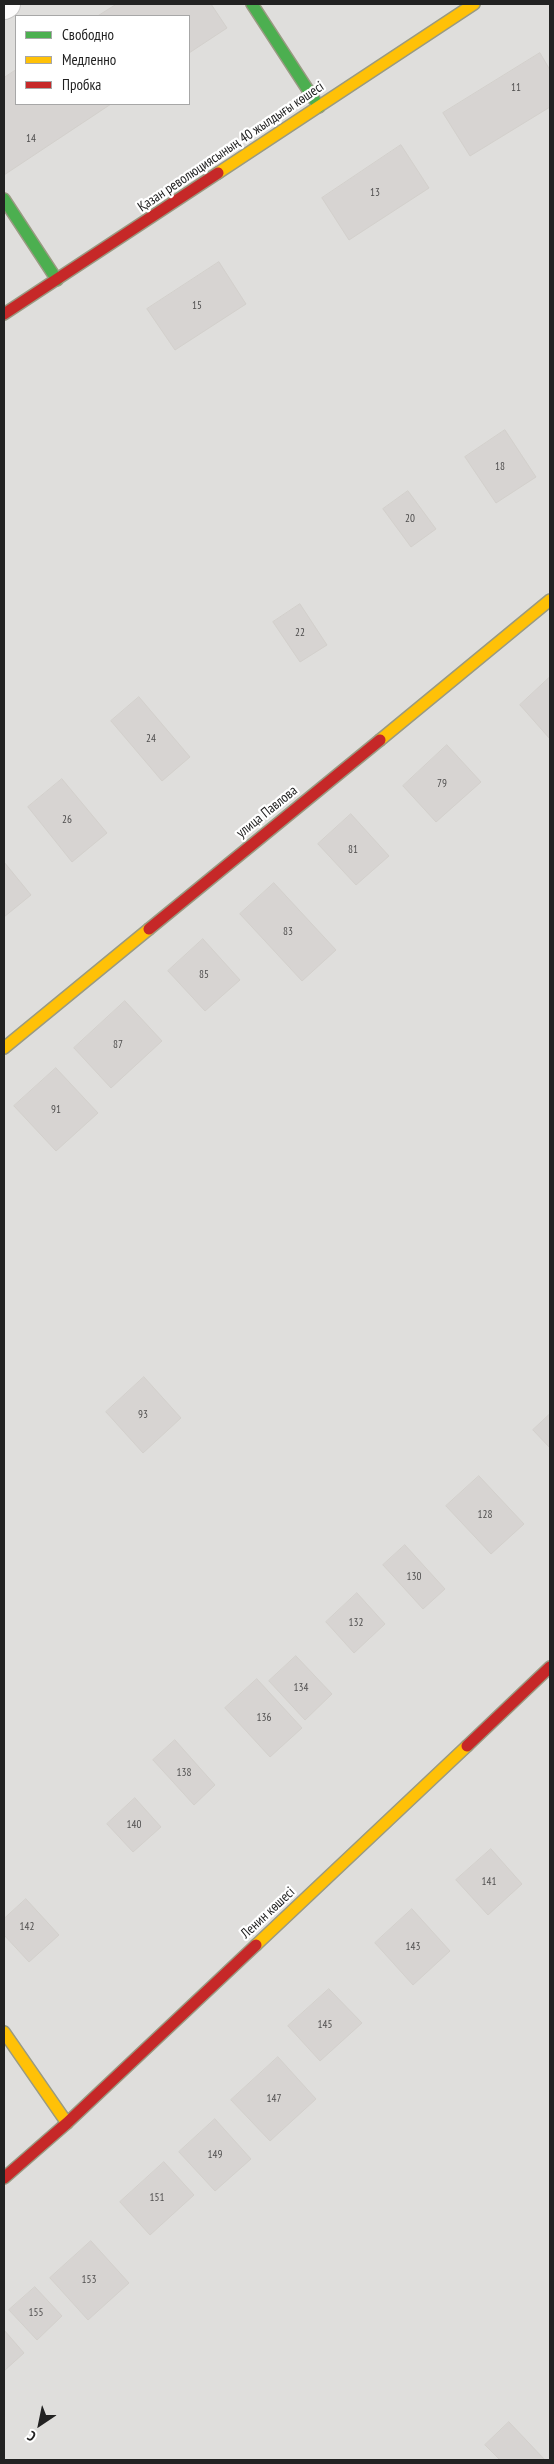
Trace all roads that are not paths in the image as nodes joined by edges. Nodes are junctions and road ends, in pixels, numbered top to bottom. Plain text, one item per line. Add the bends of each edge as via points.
1 (252, 4) edge
2 (474, 4) edge
3 (319, 106) junction
4 (4, 199) edge
5 (57, 280) junction
6 (4, 314) edge
7 (550, 600) edge
8 (4, 1048) edge
9 (550, 1667) edge
10 (4, 2032) edge
11 (67, 2123) junction
12 (4, 2178) edge

1 - 3 street
2 - 3 street, Қазан революциясының 40 жылдығы көшесі
3 - 5 street, Қазан революциясының 40 жылдығы көшесі
4 - 5 street
5 - 6 street, Қазан революциясының 40 жылдығы көшесі
7 - 8 street, улица Павлова
9 - 11 street, Ленин көшесі
10 - 11 street
11 - 12 street, Ленин көшесі

